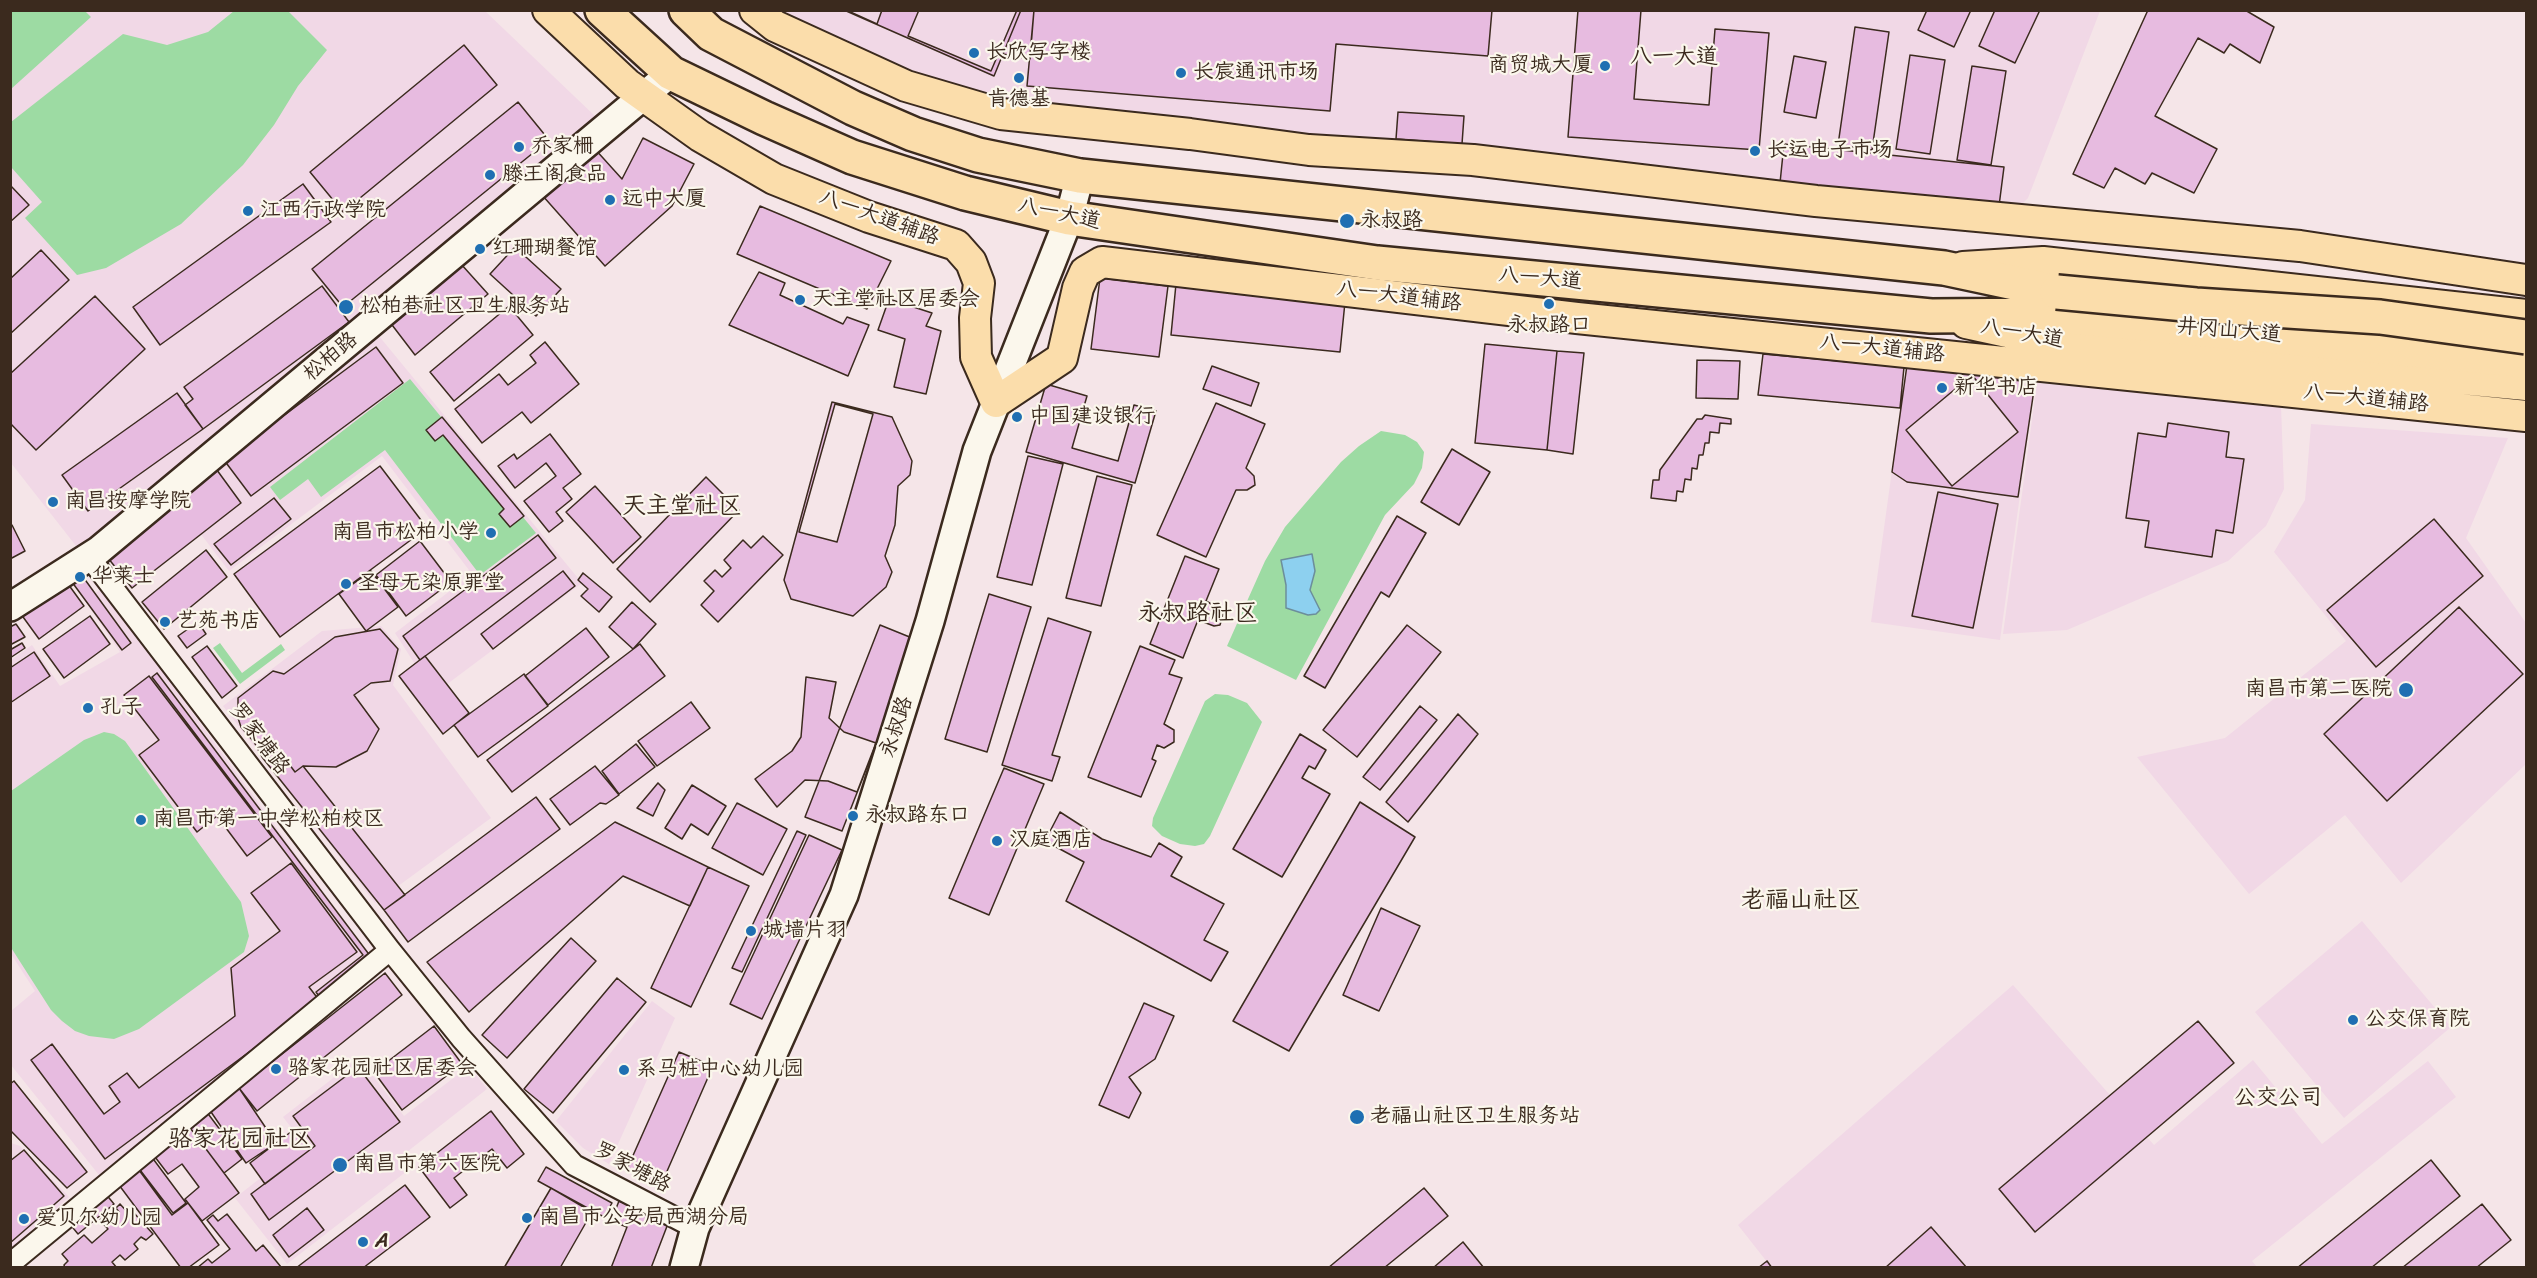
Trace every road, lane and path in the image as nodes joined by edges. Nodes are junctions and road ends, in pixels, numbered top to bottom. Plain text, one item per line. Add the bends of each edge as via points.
1 (548, 10) edge
2 (602, 10) edge
3 (686, 10) edge
4 (755, 10) edge
5 (671, 73) junction
6 (644, 96) junction
7 (1080, 176) junction
8 (1069, 218) junction
9 (1944, 268) junction
10 (2526, 280) edge
11 (2053, 304) junction
12 (2526, 315) edge
13 (1931, 316) junction
14 (2526, 337) edge
15 (2526, 361) edge
16 (2526, 385) edge
17 (996, 402) junction
18 (2526, 416) edge
19 (90, 558) junction
20 (10, 607) edge
21 (390, 950) junction
22 (695, 1228) junction
23 (10, 1264) edge
24 (684, 1268) edge

1 - 6 main road, 八一大道辅路
2 - 5 highway, 八一大道
3 - 7 highway, 八一大道 via 711,34 853,108 913,134 978,155
4 - 10 main road via 775,26 906,86 1001,114 1309,150 1473,160 1816,201 2300,246
5 - 6 street, 松柏路
5 - 8 highway, 八一大道 via 852,157 965,193
6 - 17 main road, 八一大道辅路 via 700,136 774,179 869,217 956,245 971,262 979,282 976,357
6 - 19 street, 松柏路
7 - 8 street, 永叔路
7 - 9 highway, 八一大道
8 - 13 highway, 八一大道 via 1377,263
8 - 17 street, 永叔路
9 - 11 highway, 井冈山大道
9 - 12 main road, 八一大道 via 2043,262
11 - 13 highway, 井冈山大道
11 - 14 highway, 井冈山大道, bridge via 2196,305 2380,316
11 - 15 highway, 井冈山大道
13 - 16 main road, 八一大道 via 2049,341
17 - 18 main road, 八一大道辅路 via 1062,358 1078,288 1085,272 1102,262 1577,318
17 - 22 street, 永叔路 via 977,451 930,621 844,895
19 - 20 street, 松柏路
19 - 21 street, 罗家塘路
21 - 22 street, 罗家塘路 via 461,1038 574,1164
21 - 23 street
22 - 24 street, 永叔路

